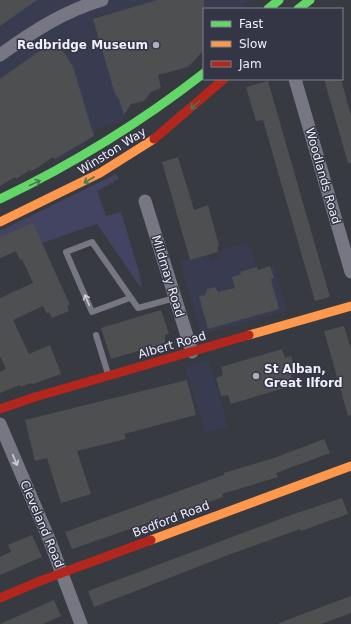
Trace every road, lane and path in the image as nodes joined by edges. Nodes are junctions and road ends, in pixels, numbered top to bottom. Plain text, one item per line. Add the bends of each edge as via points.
1 (102, 0) edge
2 (279, 0) edge
3 (310, 0) edge
4 (269, 8) edge
5 (299, 8) edge
6 (0, 55) edge
7 (203, 74) edge
8 (223, 80) edge
9 (294, 80) edge
10 (0, 199) edge
11 (145, 201) dead end
12 (0, 222) edge
13 (351, 272) edge
14 (130, 298) junction
15 (175, 298) junction
16 (351, 306) edge
17 (96, 335) dead end
18 (192, 352) junction
19 (109, 376) junction
20 (0, 409) edge
21 (0, 424) edge
22 (351, 466) edge
23 (62, 572) junction
24 (0, 598) edge
25 (81, 624) edge

1 - 6 street via 54,19
2 - 4 street
3 - 5 street
10 -> 7 street, Winston Way via 114,139
8 -> 12 street, Winston Way via 190,110 134,154 84,184
9 - 13 street, Woodlands Road
11 - 15 street, Mildmay Road
14 -> 14 lane via 92,312 66,252 92,242
14 - 15 lane via 138,308
15 - 18 street, Mildmay Road
16 - 18 street, Albert Road
17 - 19 lane
18 - 19 street, Albert Road
19 - 20 street, Albert Road
21 -> 23 street, Cleveland Road
22 - 23 street, Bedford Road
23 - 24 street, Bedford Road
23 - 25 street, Cleveland Road

